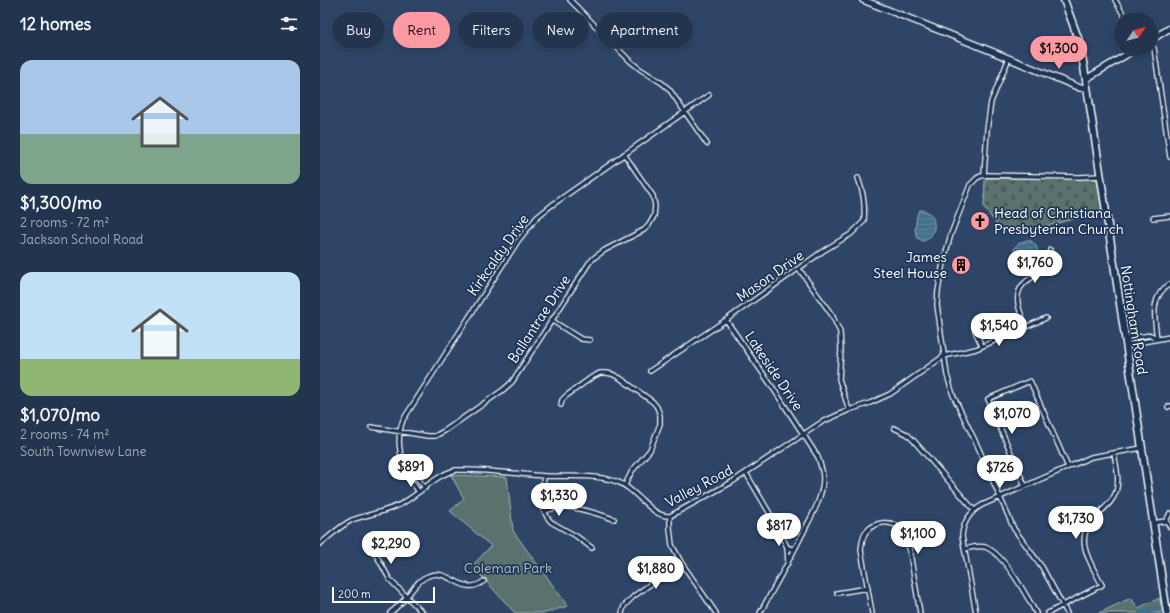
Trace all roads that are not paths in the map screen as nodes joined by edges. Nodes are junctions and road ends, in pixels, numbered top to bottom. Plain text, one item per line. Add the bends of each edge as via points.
1 (570, 0) edge
2 (863, 0) edge
3 (1064, 0) edge
4 (1115, 0) edge
5 (1122, 12) edge
6 (1170, 28) edge
7 (1158, 36) edge
8 (1125, 56) edge
9 (1155, 56) edge
10 (1009, 58) junction
11 (1086, 80) junction
12 (1087, 87) junction
13 (709, 95) dead end
14 (685, 112) junction
15 (708, 144) dead end
16 (624, 154) junction
17 (1170, 157) edge
18 (984, 175) junction
19 (1100, 176) junction
20 (858, 178) dead end
21 (1170, 216) edge
22 (1153, 218) dead end
23 (1050, 250) dead end
24 (799, 269) junction
25 (1170, 284) edge
26 (1046, 318) dead end
27 (551, 320) junction
28 (726, 320) junction
29 (975, 323) dead end
30 (1026, 327) junction
31 (1170, 337) edge
32 (1157, 339) junction
33 (590, 340) dead end
34 (1126, 342) junction
35 (982, 346) junction
36 (944, 356) junction
37 (650, 371) dead end
38 (561, 404) dead end
39 (849, 410) junction
40 (371, 427) dead end
41 (894, 428) dead end
42 (400, 432) junction
43 (803, 434) junction
44 (1142, 448) junction
45 (1114, 453) junction
46 (1068, 467) junction
47 (408, 469) junction
48 (746, 473) junction
49 (544, 476) junction
50 (625, 485) junction
51 (1025, 486) junction
52 (425, 488) junction
53 (418, 492) junction
54 (1000, 498) junction
55 (974, 510) junction
56 (544, 511) junction
57 (1170, 513) edge
58 (670, 516) junction
59 (614, 519) dead end
60 (1166, 521) junction
61 (1153, 523) junction
62 (1170, 527) edge
63 (402, 537) dead end
64 (320, 544) edge
65 (797, 546) junction
66 (787, 547) junction
67 (592, 548) dead end
68 (964, 549) junction
69 (681, 562) junction
70 (788, 563) junction
71 (484, 581) dead end
72 (868, 588) junction
73 (837, 593) dead end
74 (407, 597) junction
75 (1063, 605) junction
76 (1167, 612) edge
77 (390, 613) edge
78 (423, 613) edge
79 (622, 613) edge
80 (716, 613) edge
81 (760, 613) edge
82 (872, 613) edge
83 (920, 613) edge
84 (976, 613) edge
85 (1036, 613) edge
86 (1048, 613) edge
87 (1067, 613) edge

1 - 14 street via 630,61 665,86
2 - 10 street
3 - 11 main road, Nottingham Road via 1076,32
4 - 5 street
6 - 7 street
8 - 11 street
9 - 17 street
10 - 12 street via 1080,88
10 - 18 street via 991,102
11 - 12 main road, Nottingham Road
12 - 19 main road, Nottingham Road
13 - 14 street, Kirkcaldy Drive
14 - 15 street
14 - 16 street, Kirkcaldy Drive
16 - 27 street, Ballantrae Drive via 653,196 655,206 651,223 644,230 605,250 592,260
16 - 42 street, Kirkcaldy Drive via 546,209 526,229 407,413
18 - 19 street
18 - 36 street via 970,185 943,263 937,300
19 - 34 main road, Nottingham Road
20 - 24 street, Mason Drive via 864,195 864,221 851,234
21 - 22 street
23 - 30 street via 1051,260 1048,266 1026,281 1019,291 1018,304
24 - 28 street, Mason Drive
24 - 39 street via 832,315 840,332 839,379
25 - 32 street via 1160,292 1156,301
26 - 30 street
27 - 33 street via 581,339
27 - 42 street, Ballantrae Drive via 514,378 503,390 439,434 428,436
28 - 37 street, Mason Drive
28 - 43 street, Lakeside Drive
29 - 35 street via 975,331
30 - 35 street
31 - 32 street
32 - 34 street via 1151,335
34 - 44 main road, Nottingham Road
35 - 36 street via 971,351
36 - 39 street, Valley Road via 890,394
36 - 54 street via 951,390
38 - 50 street via 571,392 596,375 606,373 620,378 657,407 660,424 650,450 632,471
39 - 43 street, Valley Road
40 - 42 street, Ballantrae Drive
41 - 55 street via 907,434 914,441
42 - 47 street, Kirkcaldy Drive via 400,451
43 - 48 street, Valley Road
43 - 65 street, Lakeside Drive via 818,457 823,478 820,498
44 - 45 street
44 - 61 main road, Nottingham Road
45 - 46 street via 1095,456
45 - 75 street via 1118,481 1115,494 1090,523 1084,536 1085,552 1102,585
46 - 51 street
46 - 51 street via 1030,381 1010,389 988,399
47 - 52 street, Kirkcaldy Drive
47 - 53 street, Kirkcaldy Drive
48 - 58 street, Valley Road
48 - 66 street
49 - 50 street, Valley Road via 600,478
49 - 52 street, Valley Road via 456,470
49 - 56 street via 541,504
50 - 58 street, Valley Road via 658,514
51 - 54 street
52 - 53 street, Valley Road
53 - 64 street, Valley Road via 396,507 350,521
54 - 55 street
54 - 75 street via 1014,529 1042,567
55 - 68 street via 963,528
56 - 59 street via 568,507
56 - 67 street via 551,522
57 - 60 street
58 - 69 street via 672,545
60 - 61 street
60 - 62 street
61 - 76 main road, Nottingham Road
63 - 74 street via 395,536 373,549 390,580
65 - 66 street via 792,549
65 - 70 street, Lakeside Drive
66 - 70 street
68 - 84 street
68 - 85 street via 981,547 995,553 1022,587
69 - 79 street via 634,596 624,606
69 - 80 street
70 - 81 street, Lakeside Drive
71 - 74 street via 468,586 443,575 429,575 422,579
72 - 73 street
72 - 82 street
72 - 83 street via 861,550 865,533 872,527 885,522 891,523 903,531 908,542
74 - 77 street
74 - 78 street
75 - 86 street
75 - 87 street

